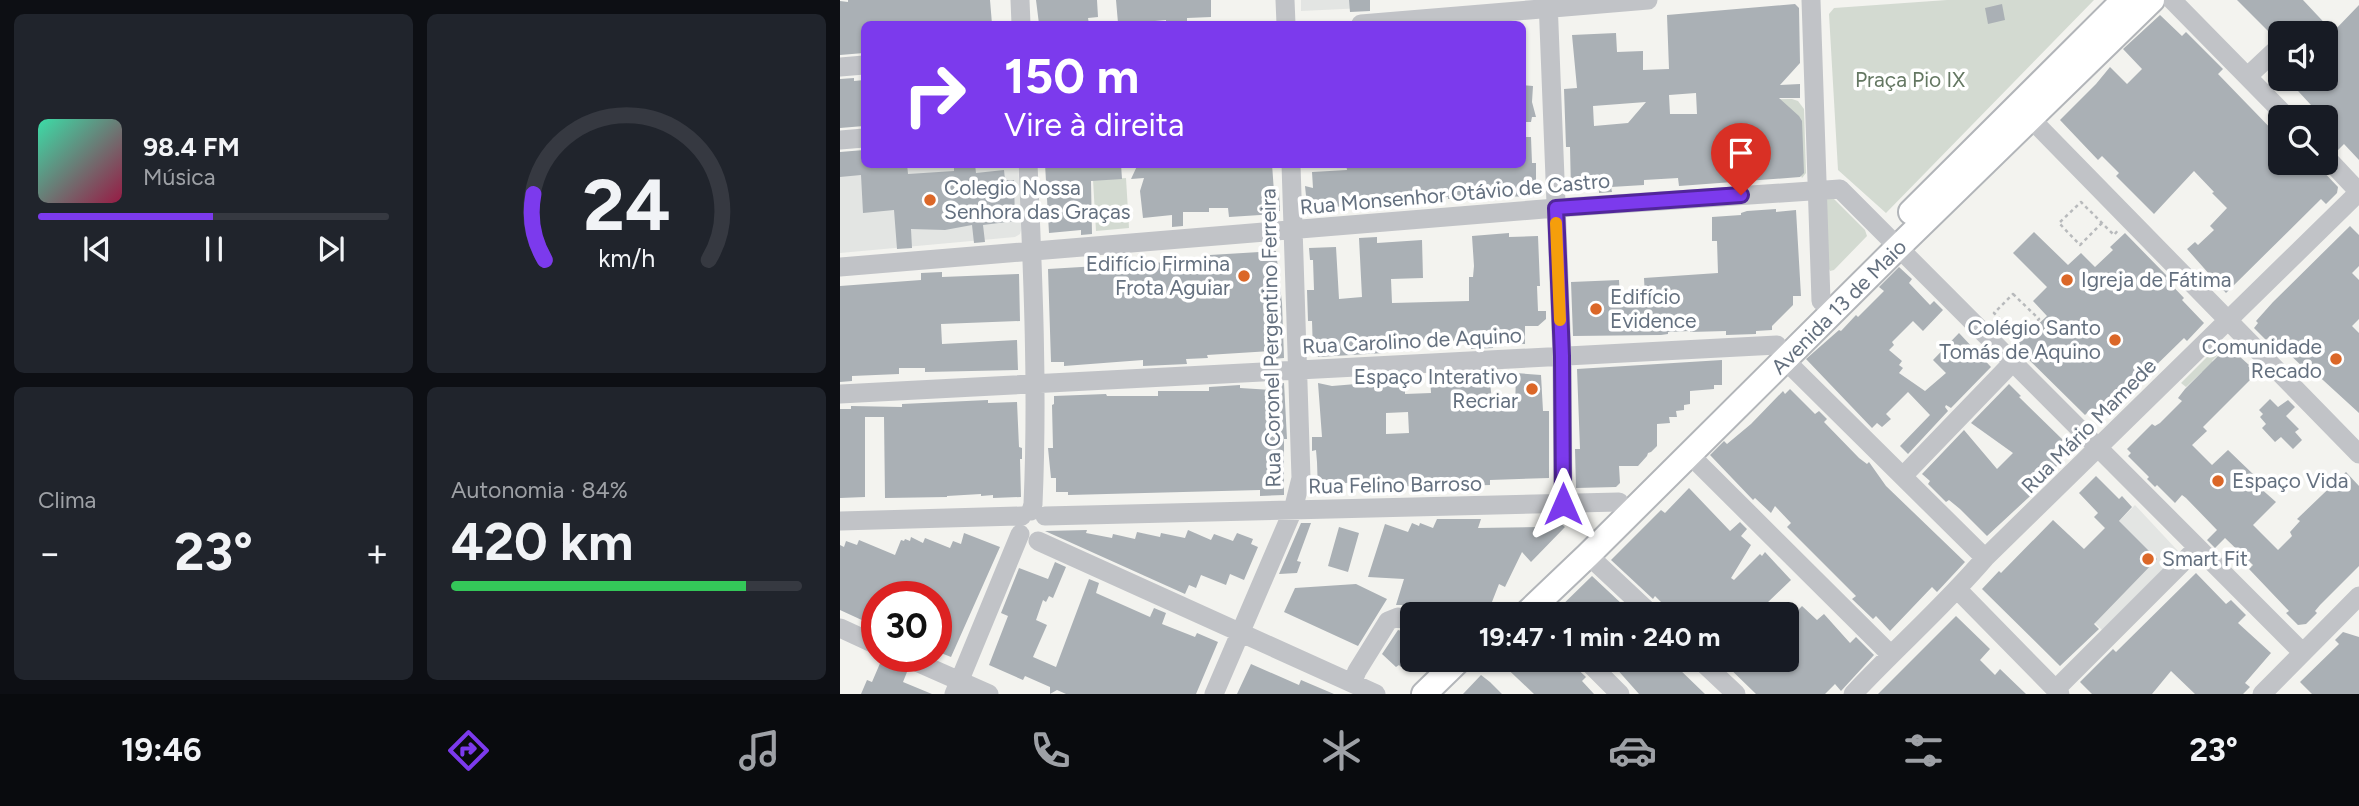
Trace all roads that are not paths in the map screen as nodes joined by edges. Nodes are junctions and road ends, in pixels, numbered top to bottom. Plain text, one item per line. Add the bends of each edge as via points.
1 (1020, 0) edge
2 (1285, 0) edge
3 (1648, 0) edge
4 (1811, 0) edge
5 (2124, 0) edge
6 (2152, 0) edge
7 (2172, 0) edge
8 (1548, 4) edge
9 (1021, 21) edge
10 (1286, 21) edge
11 (1389, 21) edge
12 (2268, 57) edge
13 (861, 65) edge
14 (840, 66) edge
15 (2248, 76) junction
16 (2276, 105) edge
17 (2031, 119) junction
18 (861, 138) edge
19 (840, 140) edge
20 (1028, 168) edge
21 (1291, 168) edge
22 (2338, 170) edge
23 (1816, 190) junction
24 (2359, 192) edge
25 (1556, 208) junction
26 (1293, 230) junction
27 (1893, 241) junction
28 (1032, 251) junction
29 (840, 267) edge
30 (1821, 301) junction
31 (2228, 320) junction
32 (1781, 352) junction
33 (1562, 356) junction
34 (2012, 363) junction
35 (1297, 369) junction
36 (1034, 383) junction
37 (840, 394) edge
38 (2098, 450) junction
39 (1689, 454) junction
40 (2359, 454) edge
41 (1904, 475) junction
42 (1619, 502) junction
43 (1563, 504) junction
44 (1293, 510) junction
45 (840, 521) edge
46 (1031, 523) junction
47 (2197, 548) junction
48 (1588, 555) junction
49 (1985, 558) junction
50 (1958, 590) junction
51 (2359, 596) edge
52 (1517, 602) edge
53 (1543, 602) edge
54 (1638, 602) edge
55 (1400, 619) edge
56 (840, 628) edge
57 (1240, 634) junction
58 (861, 638) edge
59 (2302, 652) junction
60 (1890, 654) junction
61 (930, 672) edge
62 (1447, 672) edge
63 (1468, 672) edge
64 (1598, 672) edge
65 (1713, 672) edge
66 (1352, 683) junction
67 (957, 688) edge
68 (2270, 691) edge
69 (2058, 692) edge
70 (989, 694) edge
71 (1214, 694) edge
72 (1376, 694) edge
73 (1424, 694) edge
74 (1445, 694) edge
75 (1620, 694) edge
76 (1736, 694) edge
77 (1853, 694) edge

1 - 9 street
2 - 10 street
3 - 8 street
4 - 23 street
5 - 27 main road, Avenida 13 de Maio
6 - 17 main road, Avenida 13 de Maio
7 - 15 street
8 - 11 street
8 - 25 street
12 - 15 street
13 - 14 street
15 - 16 street
17 - 27 main road, Avenida 13 de Maio
17 - 31 street
18 - 19 street
20 - 28 street
21 - 26 street, Rua Coronel Pergentino Ferreira
22 - 24 street
23 - 25 street, Rua Monsenhor Otávio de Castro
23 - 27 street, Rua Monsenhor Otávio de Castro via 1844,192
23 - 30 street
24 - 31 street, Rua Mário Mamede
25 - 26 street, Rua Monsenhor Otávio de Castro
25 - 33 street
26 - 28 street, Rua Monsenhor Otávio de Castro
26 - 35 street, Rua Coronel Pergentino Ferreira
27 - 30 main road, Avenida 13 de Maio
27 - 32 main road, Avenida 13 de Maio
27 - 34 street, Rua Monsenhor Otávio de Castro
28 - 29 street, Rua Monsenhor Otávio de Castro
28 - 36 street
30 - 32 main road, Avenida 13 de Maio
31 - 38 street, Rua Mário Mamede
31 - 40 street
32 - 33 street, Rua Carolino de Aquino
32 - 39 main road, Avenida 13 de Maio
32 - 41 street
32 - 42 main road, Avenida 13 de Maio
33 - 35 street, Rua Carolino de Aquino
33 - 43 street
34 - 38 street, Rua Monsenhor Otávio de Castro
34 - 41 street
35 - 36 street, Rua Carolino de Aquino
35 - 44 street, Rua Coronel Pergentino Ferreira via 1301,478
36 - 37 street, Rua Carolino de Aquino
36 - 46 street
38 - 47 street, Rua Monsenhor Otávio de Castro
38 - 49 street, Rua Mário Mamede
39 - 48 main road, Avenida 13 de Maio
39 - 60 street
41 - 49 street
42 - 43 street, Rua Felino Barroso
42 - 52 main road, Avenida 13 de Maio
43 - 44 street, Rua Felino Barroso
44 - 46 street, Rua Felino Barroso
44 - 57 street, Rua Coronel Pergentino Ferreira
45 - 46 street, Rua Felino Barroso via 988,517
46 - 57 street
46 - 67 street
47 - 59 street, Rua Monsenhor Otávio de Castro
47 - 69 street
48 - 53 main road, Avenida 13 de Maio
48 - 54 street
49 - 50 street, Rua Mário Mamede
50 - 60 street, Rua Mário Mamede
50 - 69 street
51 - 59 street
55 - 66 street via 1388,621
56 - 58 street
57 - 66 street
57 - 71 street, Rua Coronel Pergentino Ferreira
59 - 68 street
60 - 77 street, Rua Mário Mamede
61 - 67 street
62 - 73 main road
63 - 74 main road
64 - 75 street
65 - 76 street
66 - 72 street
67 - 70 street

